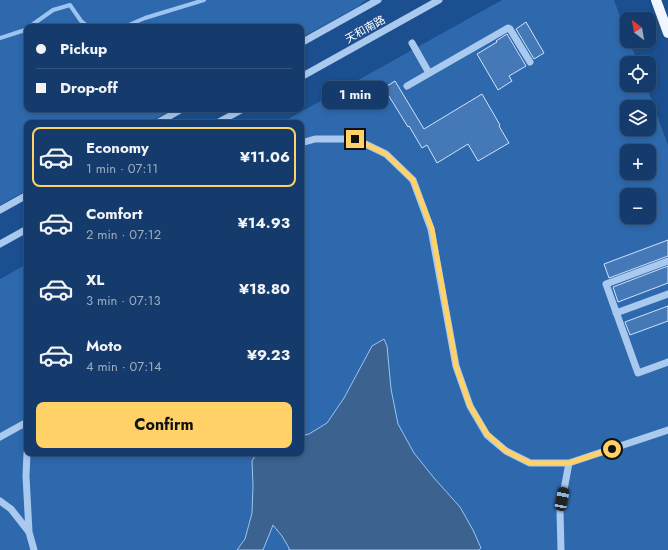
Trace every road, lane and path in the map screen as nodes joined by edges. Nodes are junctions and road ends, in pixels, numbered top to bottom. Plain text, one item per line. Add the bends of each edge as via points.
1 (378, 0) edge
2 (439, 0) edge
3 (656, 0) edge
4 (668, 33) edge
5 (304, 41) edge
6 (412, 43) dead end
7 (530, 62) dead end
8 (429, 73) junction
9 (304, 74) edge
10 (407, 86) dead end
11 (177, 112) edge
12 (237, 112) edge
13 (162, 120) edge
14 (223, 120) edge
15 (304, 142) edge
16 (24, 197) edge
17 (0, 210) edge
18 (24, 231) edge
19 (0, 244) edge
20 (668, 261) edge
21 (668, 294) edge
22 (616, 313) junction
23 (668, 362) edge
24 (24, 424) edge
25 (668, 430) edge
26 (0, 437) edge
27 (27, 456) edge
28 (569, 463) junction
29 (0, 501) edge
30 (29, 532) junction
31 (34, 550) edge
32 (561, 550) edge

1 - 5 street, 天和南路
2 - 9 street, 天和南路
3 - 4 main road
6 - 8 street
7 - 8 street via 508,28
8 - 10 street
11 - 13 street
12 - 14 street
15 - 28 street via 316,139 355,139 386,154 413,180 432,229 456,366 470,406 487,434 506,451 530,463
16 - 17 street
18 - 19 street
20 - 22 street via 606,284
21 - 22 street
22 - 23 street via 638,373
24 - 26 street
25 - 28 street
27 - 30 street
28 - 32 street via 560,511
29 - 30 street via 11,509
30 - 31 street

